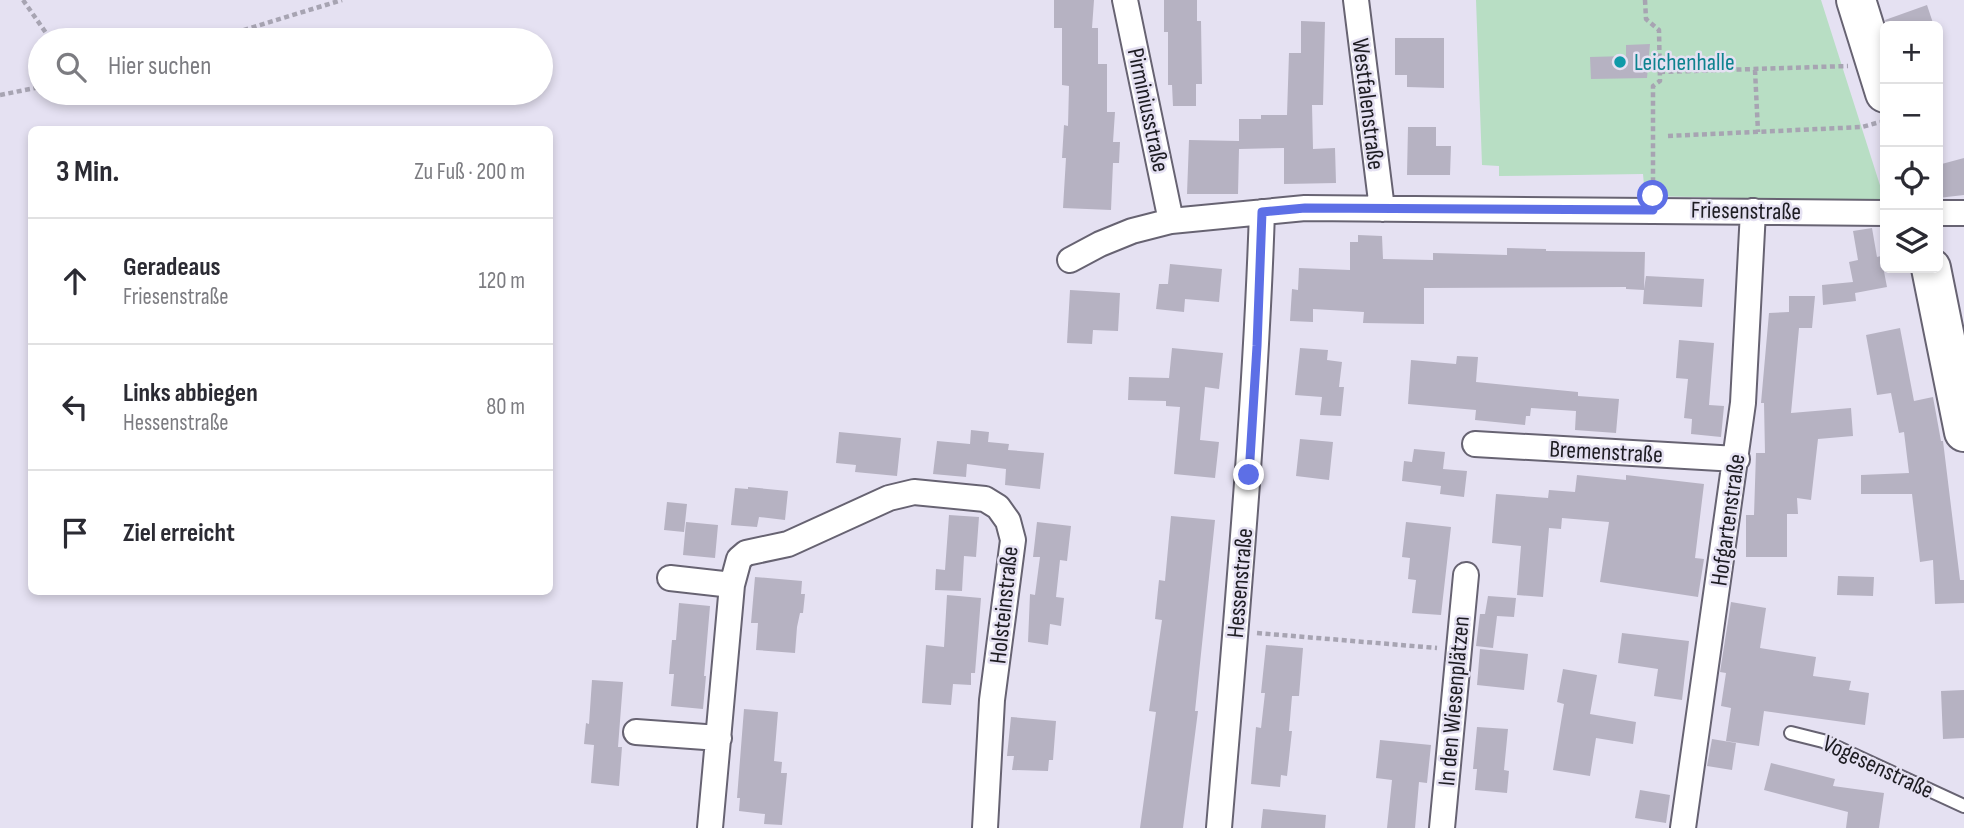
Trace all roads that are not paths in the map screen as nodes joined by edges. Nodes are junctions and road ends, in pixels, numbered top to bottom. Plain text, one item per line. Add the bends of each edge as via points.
1 (1125, 0) edge
2 (1356, 0) edge
3 (1856, 0) edge
4 (1882, 84) edge
5 (1382, 209) junction
6 (1753, 211) junction
7 (1262, 212) junction
8 (1880, 213) edge
9 (1964, 213) edge
10 (1943, 214) edge
11 (1171, 220) junction
12 (1070, 260) dead end
13 (1932, 273) edge
14 (1964, 432) edge
15 (1475, 444) dead end
16 (1737, 459) junction
17 (1466, 575) dead end
18 (670, 578) dead end
19 (732, 585) junction
20 (636, 732) dead end
21 (1791, 733) dead end
22 (719, 737) junction
23 (1964, 806) edge
24 (710, 828) edge
25 (985, 828) edge
26 (1219, 828) edge
27 (1442, 828) edge
28 (1683, 828) edge

1 - 11 street, Pirminiusstraße
2 - 5 street, Westfalenstraße
3 - 4 main road
5 - 6 street, Friesenstraße
5 - 7 street, Friesenstraße
6 - 8 street, Friesenstraße
6 - 16 street, Hofgartenstraße
7 - 11 street, Friesenstraße
7 - 26 street, Hessenstraße via 1250,463
9 - 10 street
11 - 12 street, Friesenstraße via 1122,235
13 - 14 main road
15 - 16 street, Bremenstraße
16 - 28 street, Hofgartenstraße
17 - 27 street, In den Wiesenplätzen
18 - 19 street
19 - 22 street
19 - 25 street, Holsteinstraße via 739,559 746,553 804,538 889,498 914,492 985,499 999,507 1013,540 992,701
20 - 22 street
21 - 23 lane, Vogesenstraße via 1823,741
22 - 24 street

